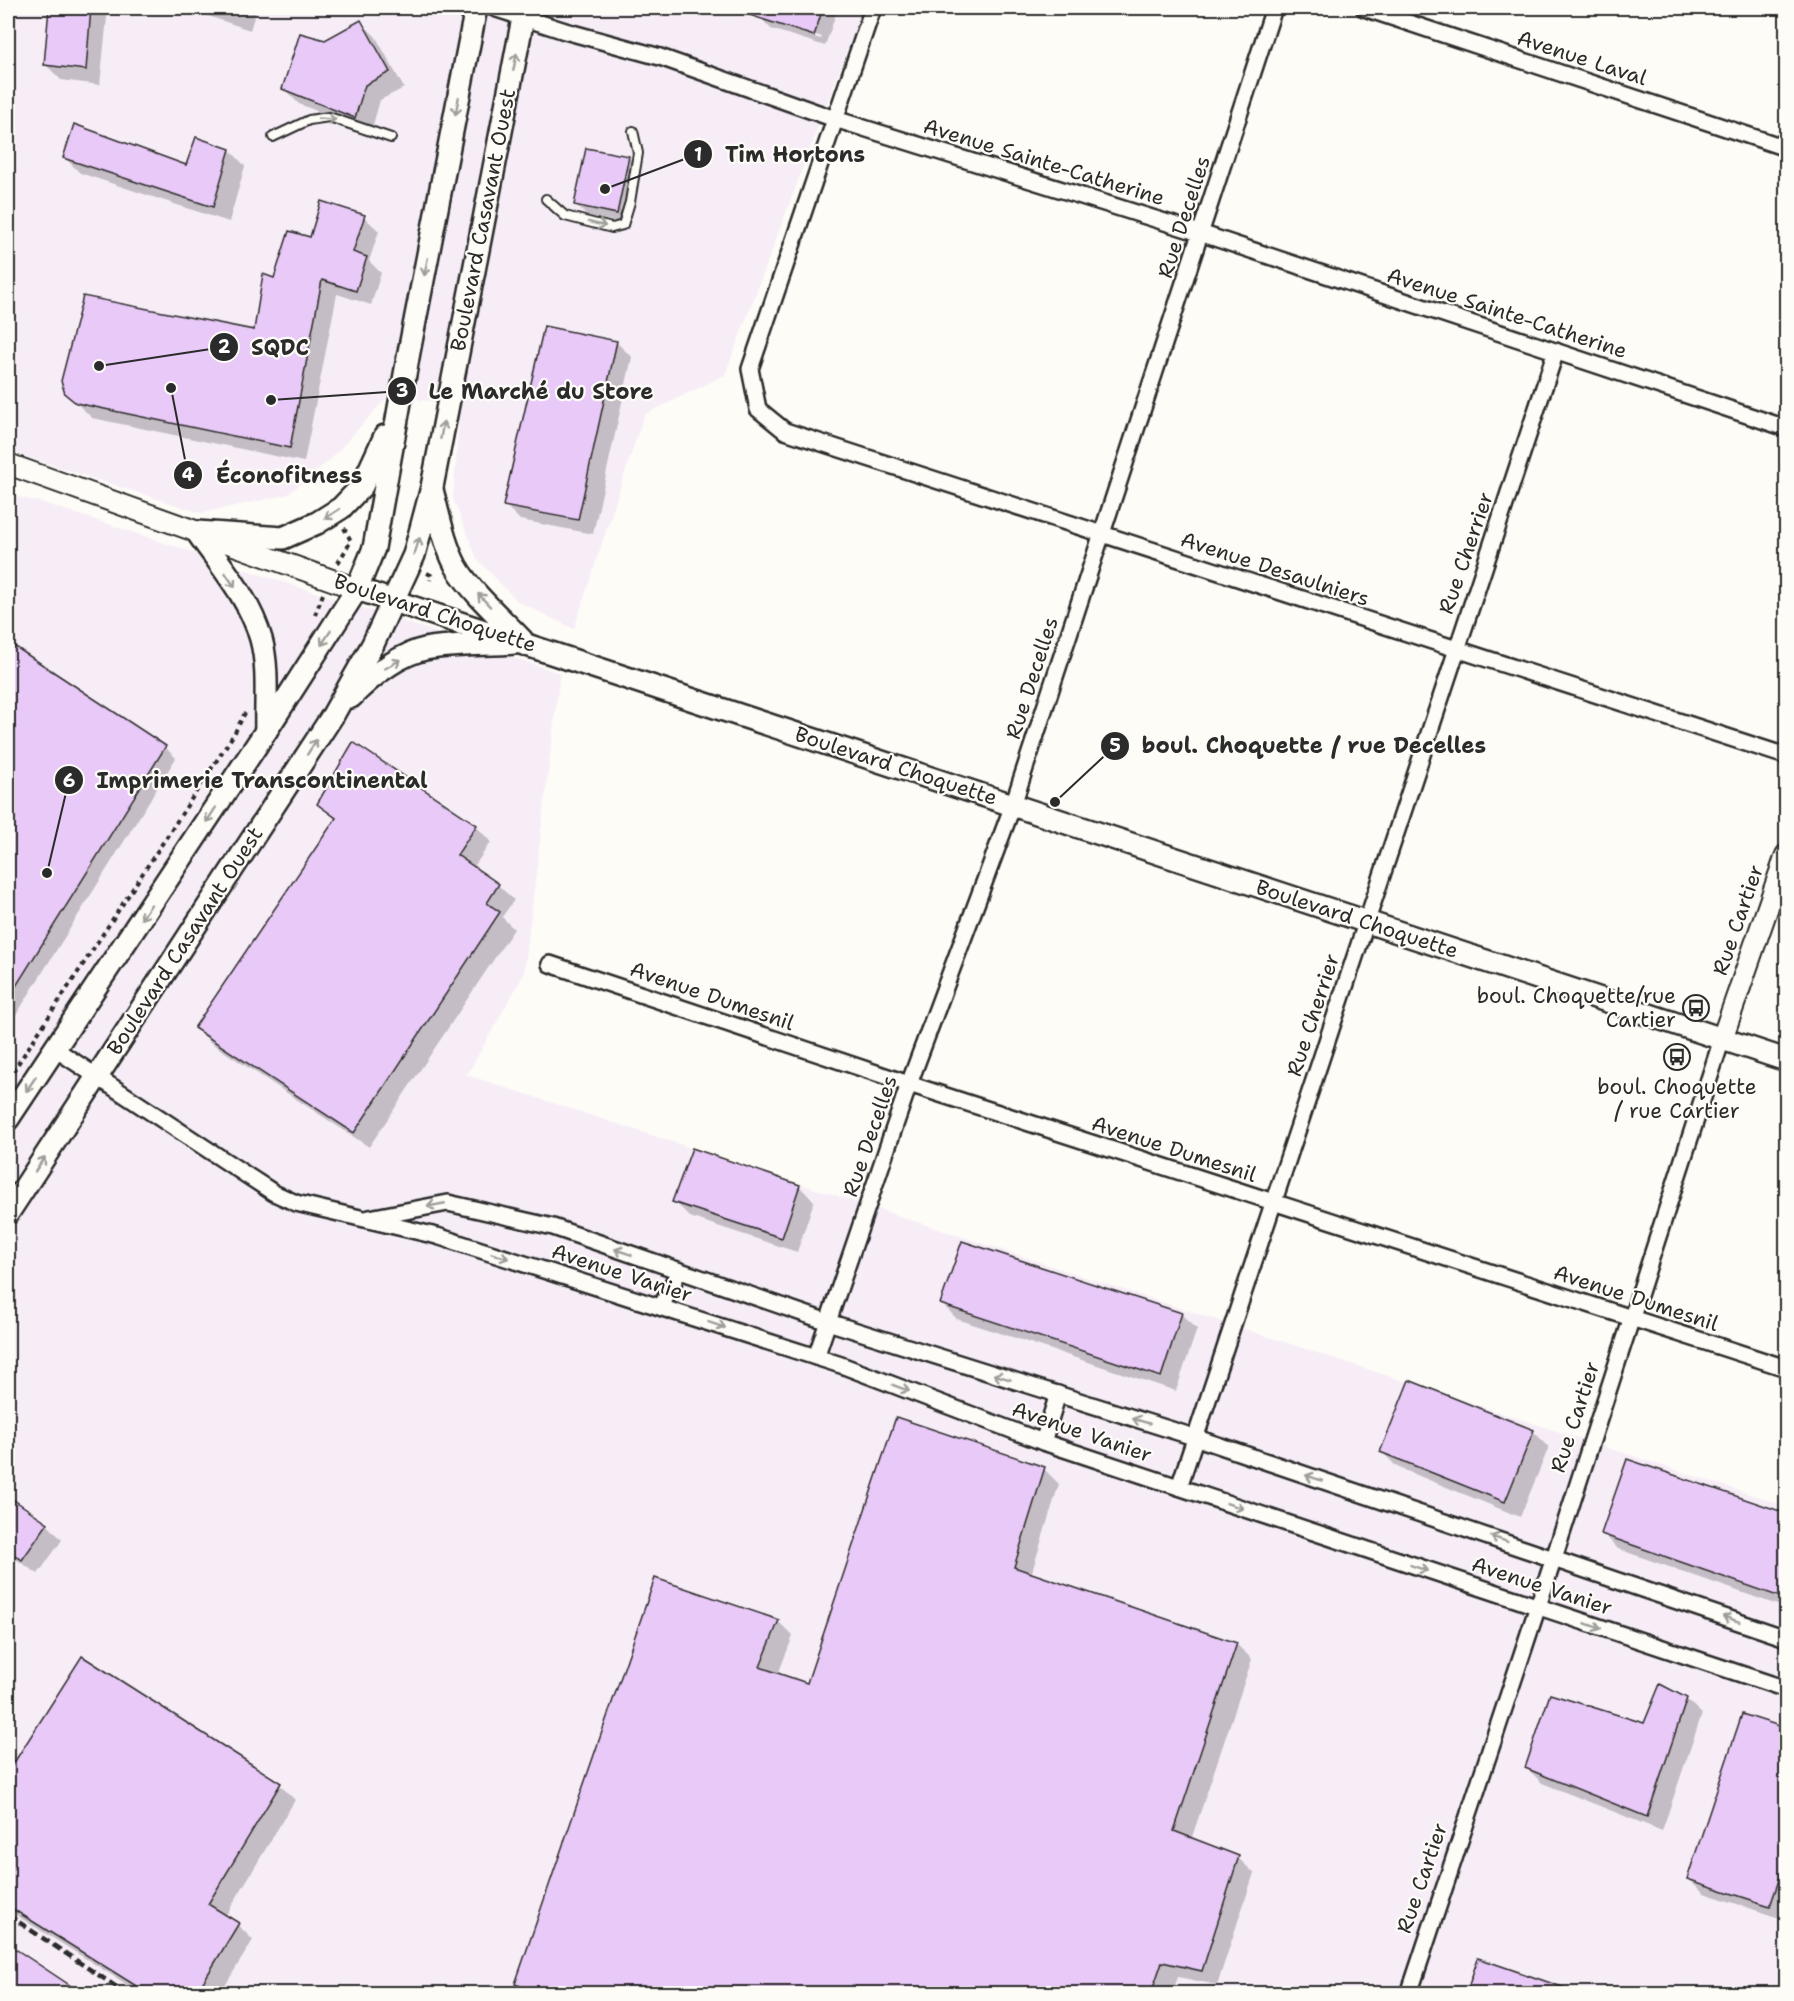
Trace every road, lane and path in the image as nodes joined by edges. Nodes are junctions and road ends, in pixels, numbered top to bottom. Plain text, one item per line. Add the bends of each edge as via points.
1 (476, 8) edge
2 (494, 8) edge
3 (873, 8) edge
4 (1274, 8) edge
5 (1364, 8) edge
6 (524, 13) edge
7 (835, 119) junction
8 (633, 131) dead end
9 (273, 137) dead end
10 (391, 138) dead end
11 (1786, 148) edge
12 (546, 199) dead end
13 (1200, 233) junction
14 (1556, 351) junction
15 (402, 393) junction
16 (1786, 428) edge
17 (8, 464) edge
18 (432, 487) junction
19 (197, 532) junction
20 (1102, 534) junction
21 (426, 573) dead end
22 (430, 580) dead end
23 (357, 589) junction
24 (393, 600) junction
25 (524, 643) junction
26 (1456, 650) junction
27 (333, 715) junction
28 (266, 731) junction
29 (1786, 756) edge
30 (1013, 805) junction
31 (1786, 855) edge
32 (1365, 922) junction
33 (550, 964) dead end
34 (1722, 1039) junction
35 (55, 1049) junction
36 (1786, 1060) edge
37 (98, 1077) junction
38 (909, 1084) junction
39 (8, 1119) edge
40 (1273, 1203) junction
41 (8, 1213) edge
42 (363, 1219) junction
43 (679, 1271) junction
44 (661, 1306) junction
45 (1632, 1319) junction
46 (828, 1322) junction
47 (816, 1357) junction
48 (1786, 1368) edge
49 (1058, 1394) junction
50 (1197, 1438) junction
51 (1043, 1442) junction
52 (1179, 1487) junction
53 (1554, 1558) junction
54 (1538, 1607) junction
55 (1786, 1638) edge
56 (1786, 1689) edge
57 (1408, 1994) edge

1 -> 15 main road
2 - 6 street, Avenue Sainte-Catherine
3 - 7 street
4 - 13 street, Rue Decelles
5 - 11 street, Avenue Laval
6 - 7 street, Avenue Sainte-Catherine via 565,31 660,57
18 -> 6 main road, Boulevard Casavant Ouest
7 - 13 street, Avenue Sainte-Catherine
7 - 20 street, Avenue Desaulniers via 750,369 758,409 785,431
12 -> 8 lane via 565,216 612,228 623,225 638,153
9 -> 10 lane via 309,120 329,117
13 - 14 street, Avenue Sainte-Catherine
13 - 20 street, Rue Decelles
14 - 16 street, Avenue Sainte-Catherine
14 - 26 street, Rue Cherrier
15 -> 19 main road via 362,486 335,512 283,538
15 - 23 main road via 376,543
17 - 19 street, Boulevard Choquette
24 -> 18 main road, Boulevard Casavant Ouest via 414,555
25 -> 18 main road via 457,567 447,546
19 - 23 street, Boulevard Choquette
19 -> 28 main road via 249,608 261,639
20 - 26 street, Avenue Desaulniers
20 - 30 street, Rue Decelles
21 - 22 path
23 - 24 main road, Boulevard Choquette
23 -> 28 main road
24 - 25 main road, Boulevard Choquette
24 - 27 main road, Boulevard Casavant Ouest
27 -> 25 main road via 373,676 424,650
25 - 30 main road, Boulevard Choquette
26 - 29 street, Avenue Desaulniers
26 - 32 street, Rue Cherrier
37 -> 27 main road, Boulevard Casavant Ouest
28 -> 35 main road
30 - 32 main road, Boulevard Choquette
30 - 38 street, Rue Decelles
31 - 34 street, Rue Cartier
32 - 34 main road, Boulevard Choquette
32 - 40 street, Rue Cherrier
33 - 38 street, Avenue Dumesnil
34 - 36 main road, Boulevard Choquette
34 - 45 street, Rue Cartier
35 - 37 street, Avenue Vanier
35 -> 39 main road
41 -> 37 main road, Boulevard Casavant Ouest
37 - 42 street, Avenue Vanier via 274,1193 296,1203
38 - 40 street, Avenue Dumesnil
38 - 46 street, Rue Decelles
40 - 45 street, Avenue Dumesnil
40 - 50 street, Rue Cherrier
43 -> 42 street, Avenue Vanier via 553,1227 448,1203
42 -> 44 street, Avenue Vanier via 437,1236
43 - 44 street
43 - 46 street, Avenue Vanier
44 -> 47 street, Avenue Vanier
45 - 48 street, Avenue Dumesnil
45 - 53 street, Rue Cartier
46 - 47 street, Rue Decelles
49 -> 46 street, Avenue Vanier
47 -> 51 street, Avenue Vanier
50 -> 49 street, Avenue Vanier
49 - 51 street
50 - 52 street, Rue Cherrier
53 -> 50 street, Avenue Vanier
51 - 52 street, Avenue Vanier
52 -> 54 street, Avenue Vanier
53 - 54 street, Rue Cartier
55 -> 53 street, Avenue Vanier
54 -> 56 street, Avenue Vanier
54 - 57 street, Rue Cartier

